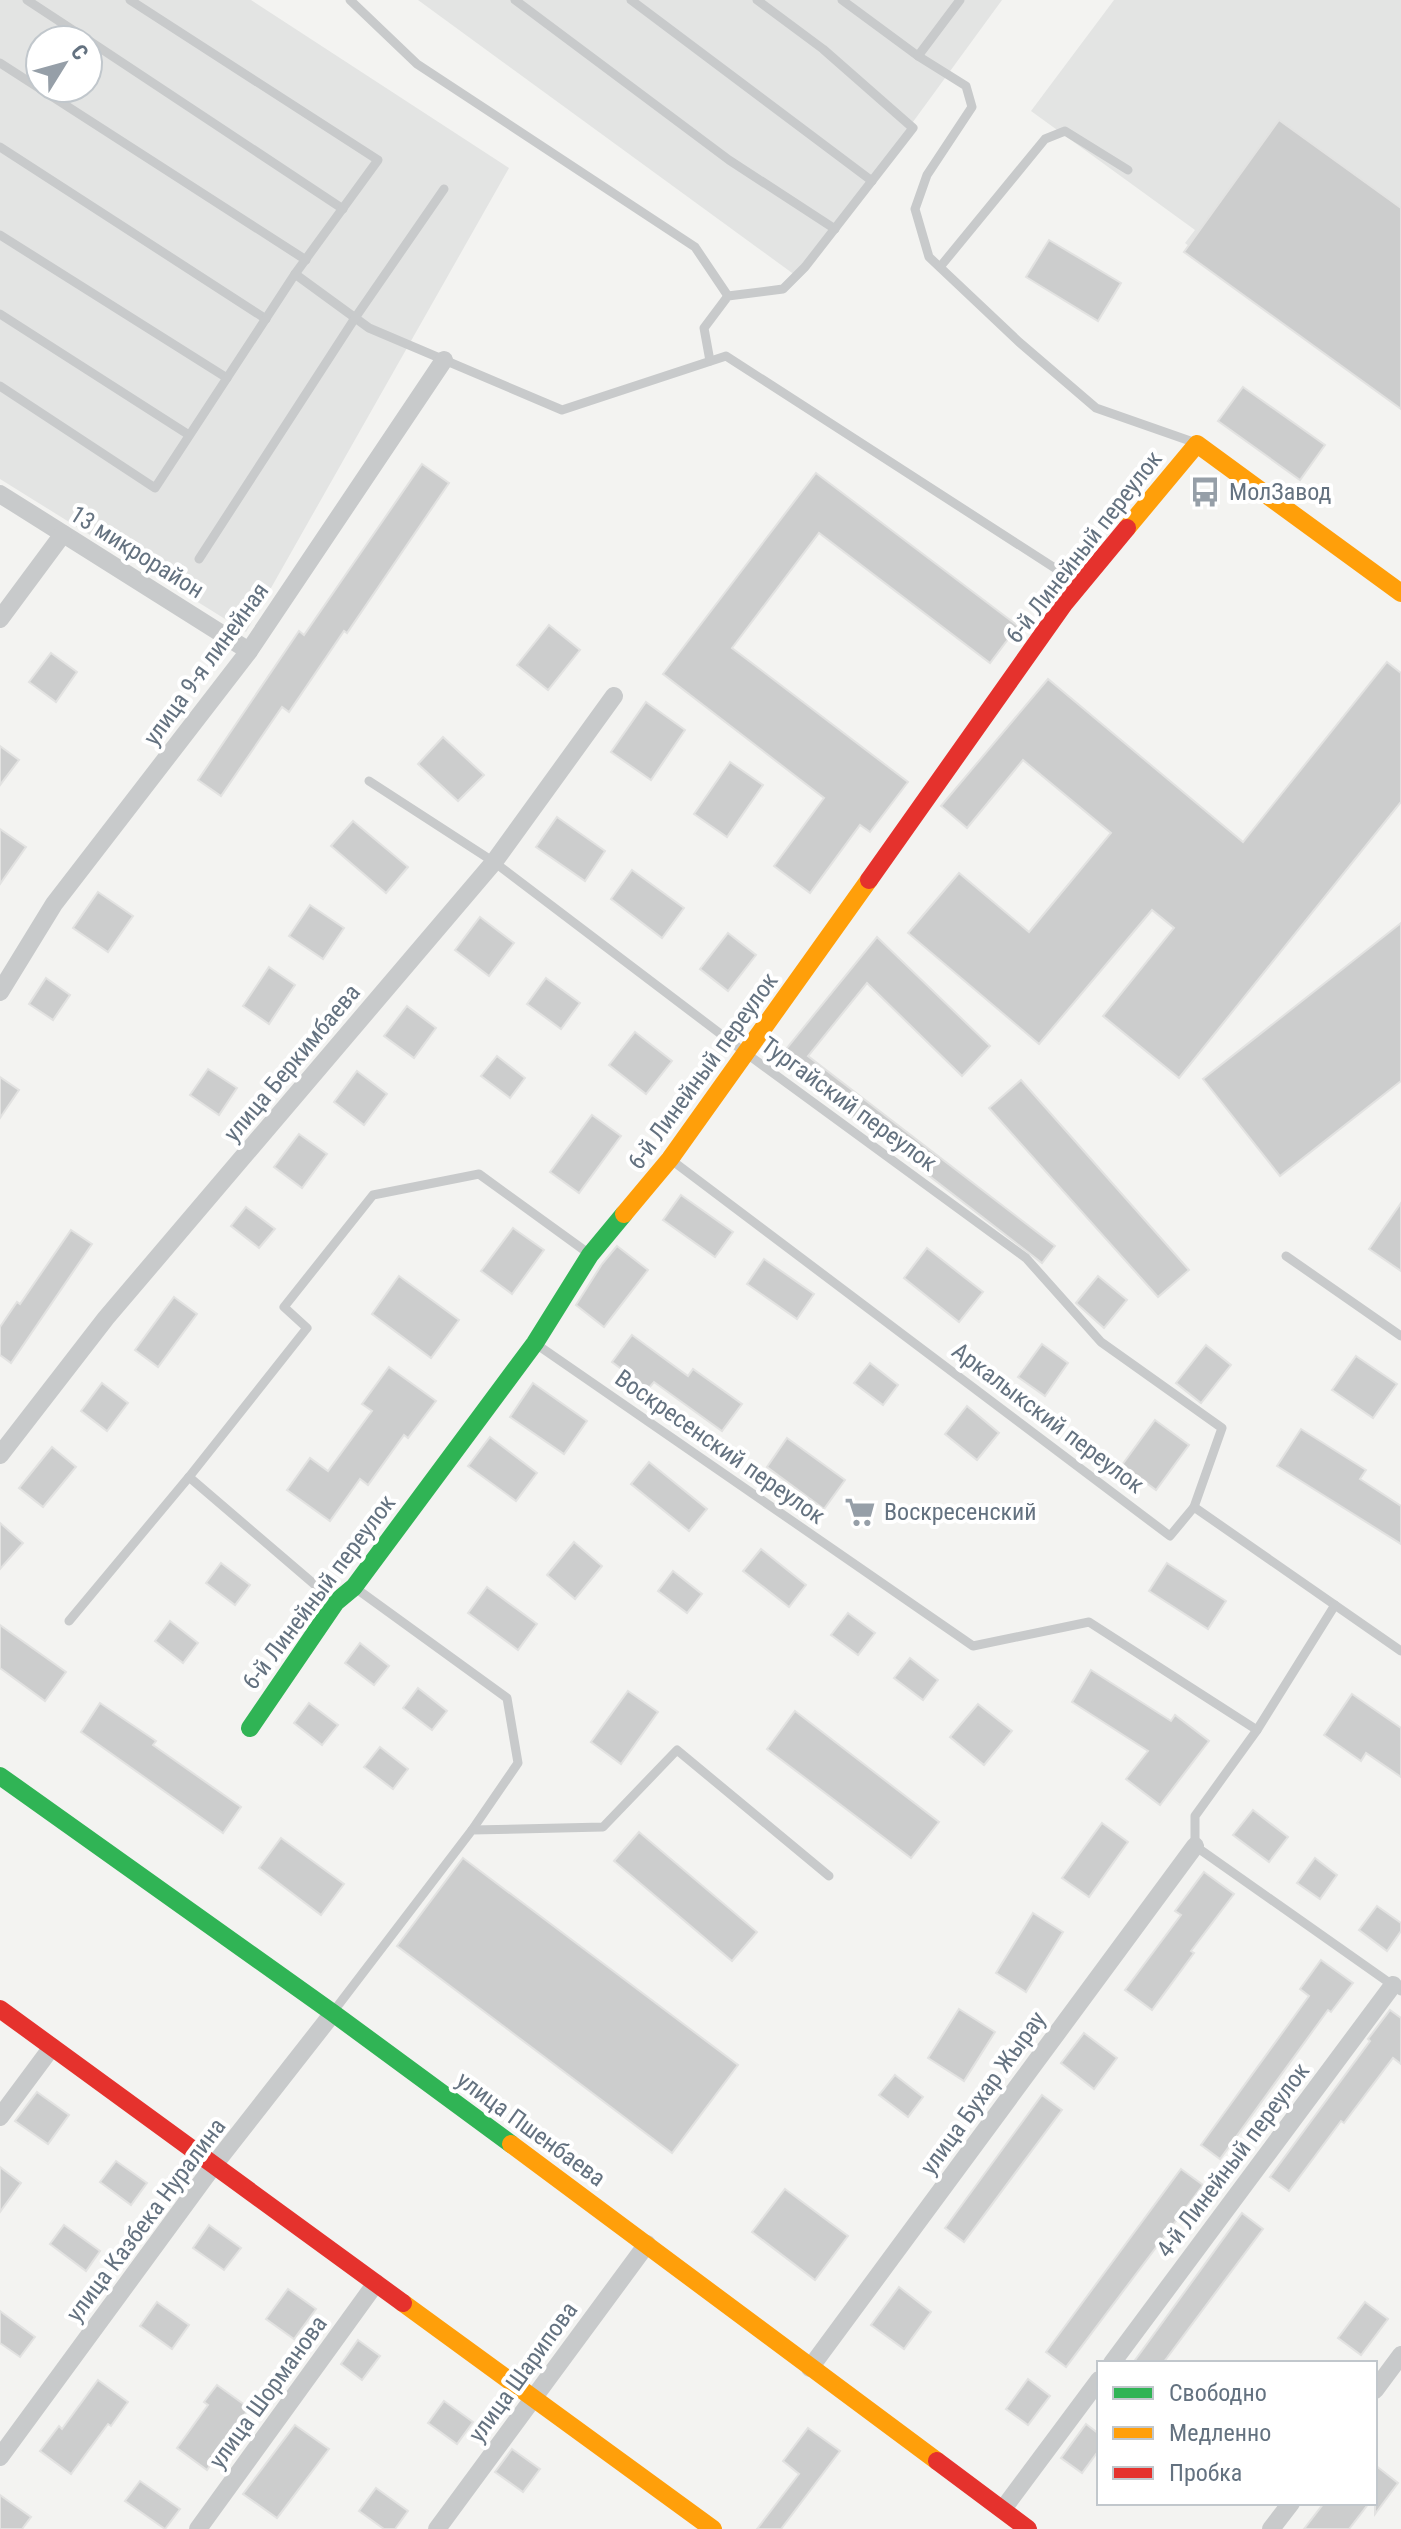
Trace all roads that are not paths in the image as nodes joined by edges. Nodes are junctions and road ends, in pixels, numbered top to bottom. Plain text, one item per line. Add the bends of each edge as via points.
1 (27, 0) edge
2 (130, 0) edge
3 (350, 0) edge
4 (515, 0) edge
5 (631, 0) edge
6 (757, 0) edge
7 (842, 0) edge
8 (960, 0) edge
9 (64, 24) edge
10 (104, 51) edge
11 (918, 56) junction
12 (0, 63) edge
13 (0, 147) edge
14 (1128, 170) dead end
15 (872, 181) junction
16 (444, 189) dead end
17 (343, 209) junction
18 (835, 229) junction
19 (0, 235) edge
20 (306, 260) junction
21 (940, 267) junction
22 (295, 274) junction
23 (728, 296) junction
24 (0, 314) edge
25 (355, 318) junction
26 (266, 319) junction
27 (444, 360) junction
28 (710, 361) junction
29 (227, 378) junction
30 (0, 386) edge
31 (189, 435) junction
32 (1197, 444) junction
33 (0, 494) edge
34 (63, 534) junction
35 (199, 559) dead end
36 (1081, 585) junction
37 (1401, 593) edge
38 (0, 619) edge
39 (249, 651) junction
40 (614, 696) dead end
41 (369, 781) dead end
42 (494, 862) junction
43 (0, 992) edge
44 (747, 1054) junction
45 (670, 1159) junction
46 (590, 1255) junction
47 (1286, 1256) dead end
48 (1401, 1336) edge
49 (535, 1343) junction
50 (0, 1455) edge
51 (189, 1477) junction
52 (1194, 1507) junction
53 (354, 1587) junction
54 (336, 1602) junction
55 (1335, 1605) junction
56 (69, 1621) dead end
57 (1401, 1651) edge
58 (250, 1728) dead end
59 (1257, 1730) junction
60 (0, 1776) edge
61 (472, 1830) junction
62 (1195, 1846) junction
63 (829, 1876) dead end
64 (1397, 1988) edge
65 (0, 2009) edge
66 (333, 2013) junction
67 (52, 2047) junction
68 (0, 2117) edge
69 (214, 2165) junction
70 (647, 2244) junction
71 (376, 2283) junction
72 (1401, 2355) edge
73 (1114, 2361) edge
74 (810, 2368) junction
75 (1097, 2383) edge
76 (1377, 2387) edge
77 (534, 2398) junction
78 (0, 2457) edge
79 (1289, 2505) edge
80 (1003, 2509) junction
81 (702, 2526) edge
82 (198, 2529) edge
83 (437, 2529) edge
84 (1028, 2529) edge
85 (1271, 2529) edge

1 - 9 lane
2 - 17 lane via 378,160
3 - 23 lane via 417,64 695,247
4 - 18 lane via 729,160
5 - 15 lane
6 - 15 lane via 913,128
7 - 11 lane
8 - 11 lane
10 - 17 lane
11 - 21 lane via 966,86 972,107 927,175 915,209 929,257
12 - 20 lane
13 - 26 lane
14 - 21 lane via 1065,131 1054,134
15 - 18 lane
16 - 25 lane
17 - 20 lane
18 - 23 lane via 783,289
19 - 29 lane
20 - 22 lane
21 - 32 lane via 1096,408
22 - 25 lane
22 - 26 lane
23 - 28 lane via 704,328
24 - 31 lane
25 - 27 lane
25 - 35 lane
26 - 29 lane
27 - 28 lane via 562,410
27 - 39 street, улица 9-я линейная
28 - 36 lane via 726,356
29 - 31 lane
30 - 31 lane via 155,488
32 - 36 street, 6-й Линейный переулок
32 - 37 street
33 - 34 street, 13 микрорайон
34 - 38 street
34 - 39 street, 13 микрорайон
36 - 44 street, 6-й Линейный переулок
39 - 43 street, улица 9-я линейная via 54,904
40 - 42 street, улица Беркимбаева
41 - 42 lane, Тургайский переулок
42 - 44 lane, Тургайский переулок
42 - 50 street, улица Беркимбаева via 106,1318
44 - 45 street, 6-й Линейный переулок
44 - 52 lane, Тургайский переулок via 1026,1258 1101,1342 1222,1428
45 - 46 street, 6-й Линейный переулок
45 - 52 lane, Аркалыкский переулок via 1170,1536
46 - 49 street, 6-й Линейный переулок
46 - 51 lane via 479,1174 373,1195 284,1307 307,1328
47 - 48 lane
49 - 53 street, 6-й Линейный переулок
49 - 59 lane, Воскресенский переулок via 973,1646 1089,1622
51 - 54 lane
51 - 56 lane
52 - 55 lane
53 - 54 street, 6-й Линейный переулок
53 - 61 lane via 507,1698 518,1763
54 - 58 street, 6-й Линейный переулок
55 - 57 lane
55 - 59 lane
59 - 62 lane via 1195,1816
60 - 66 street, улица Пшенбаева
61 - 63 lane via 603,1827 677,1750
61 - 66 lane
62 - 64 lane
62 - 74 street, улица Бухар Жырау
64 - 73 street, 4-й Линейный переулок
65 - 67 street
66 - 69 street, улица Казбека Нуралина
66 - 70 street, улица Пшенбаева
67 - 68 street
67 - 69 street
69 - 71 street
69 - 78 street, улица Казбека Нуралина
70 - 74 street, улица Пшенбаева
70 - 77 street, улица Шарипова
71 - 77 street
71 - 82 street, улица Шорманова
72 - 76 street
74 - 80 street, улица Пшенбаева
75 - 80 street
77 - 81 street
77 - 83 street, улица Шарипова
79 - 85 street
80 - 84 street, улица Пшенбаева

